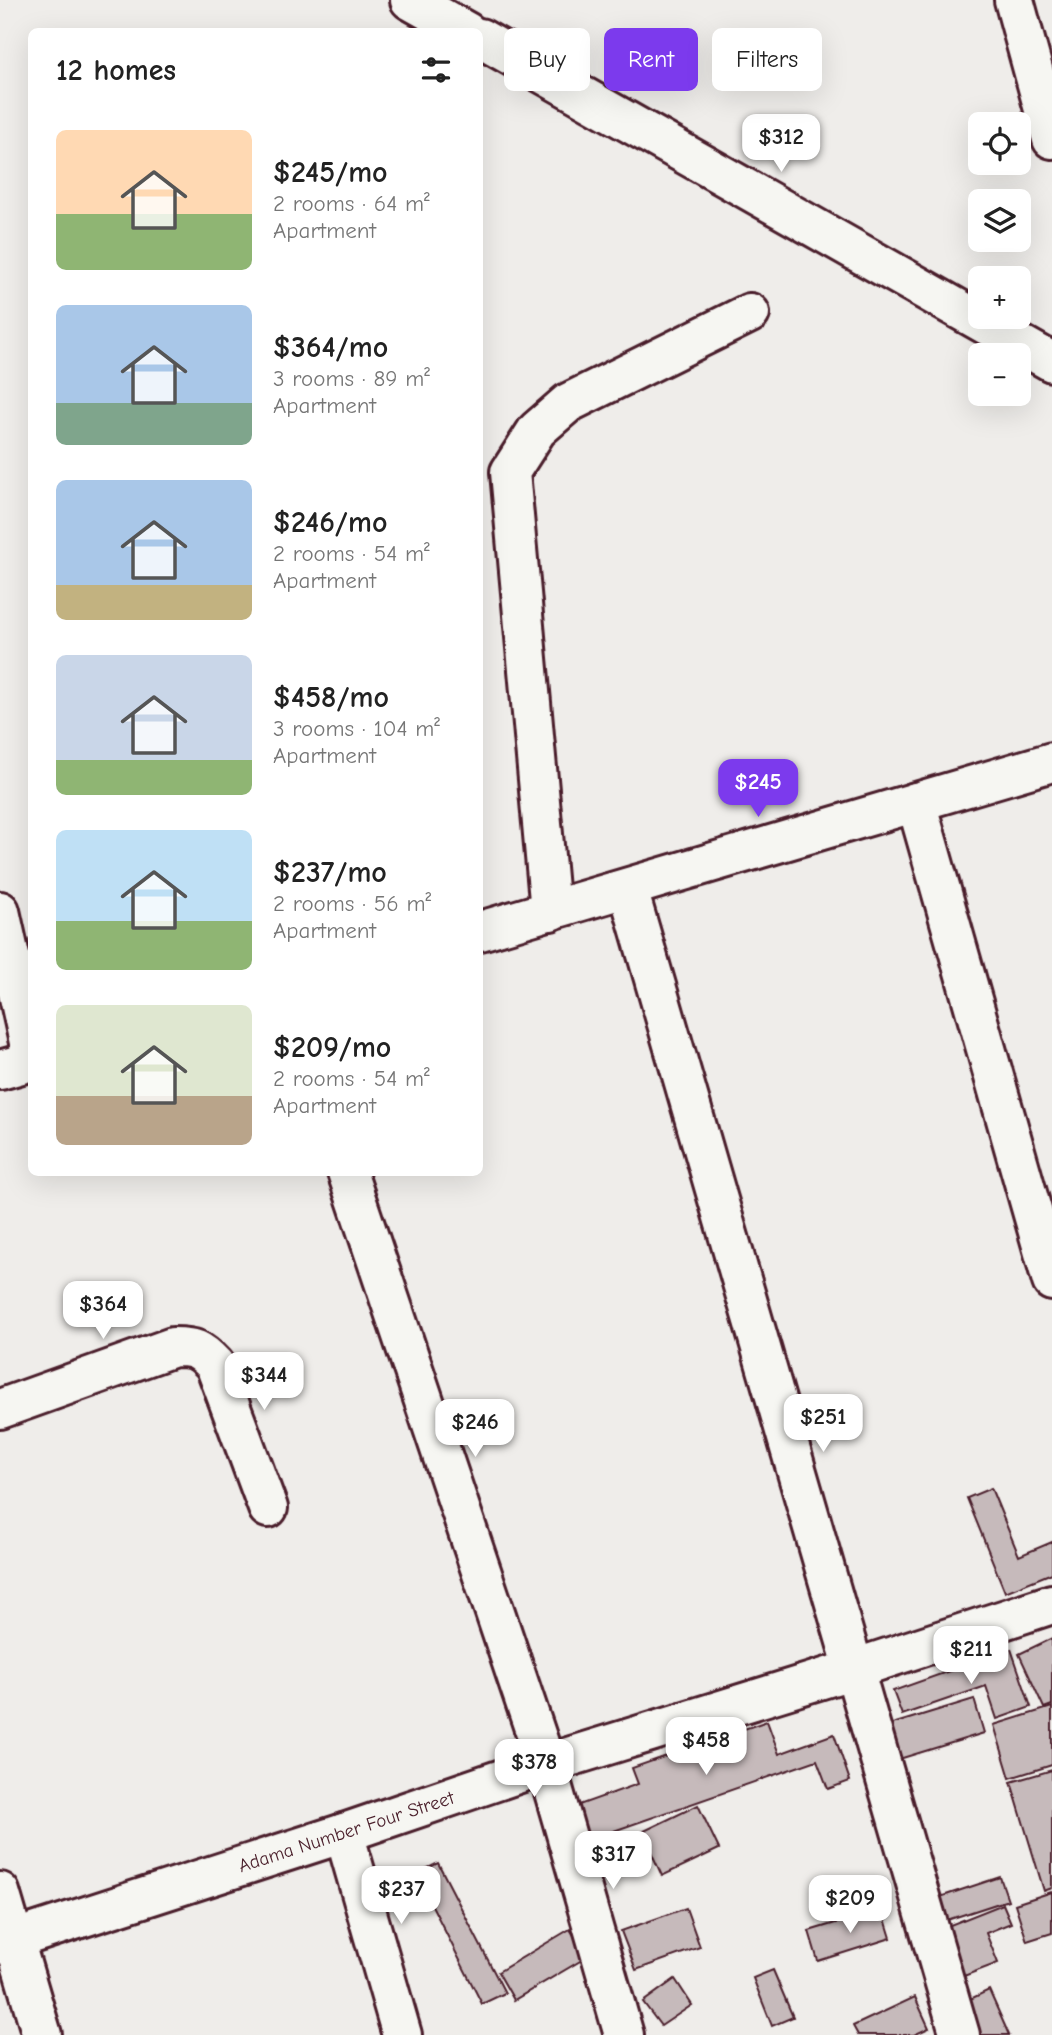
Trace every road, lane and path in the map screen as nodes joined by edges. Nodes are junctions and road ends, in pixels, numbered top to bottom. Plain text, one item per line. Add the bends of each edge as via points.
1 (410, 0) edge
2 (1014, 0) edge
3 (460, 28) edge
4 (483, 40) edge
5 (1052, 139) edge
6 (750, 313) dead end
7 (1052, 362) edge
8 (1052, 762) edge
9 (916, 802) junction
10 (628, 889) junction
11 (0, 911) edge
12 (550, 911) junction
13 (483, 930) edge
14 (28, 1038) edge
15 (28, 1062) edge
16 (0, 1070) edge
17 (348, 1176) edge
18 (1052, 1281) edge
19 (0, 1409) edge
20 (268, 1508) dead end
21 (1052, 1604) edge
22 (854, 1669) junction
23 (546, 1764) junction
24 (344, 1833) junction
25 (0, 1892) edge
26 (7, 1942) edge
27 (42, 2035) edge
28 (402, 2035) edge
29 (624, 2035) edge
30 (960, 2035) edge

1 - 3 street
2 - 5 street
4 - 7 street
6 - 12 street via 568,402 537,430 510,472
8 - 9 street
9 - 10 street
9 - 18 street
10 - 12 street
10 - 22 street
11 - 14 street
12 - 13 street
15 - 16 street
17 - 23 street
19 - 20 street via 173,1347 191,1347 215,1365
21 - 22 street, Adama Number Four Street
22 - 23 street, Adama Number Four Street
22 - 30 street
23 - 24 street, Adama Number Four Street
23 - 29 street
24 - 26 street, Adama Number Four Street
24 - 28 street
25 - 26 street
26 - 27 street

